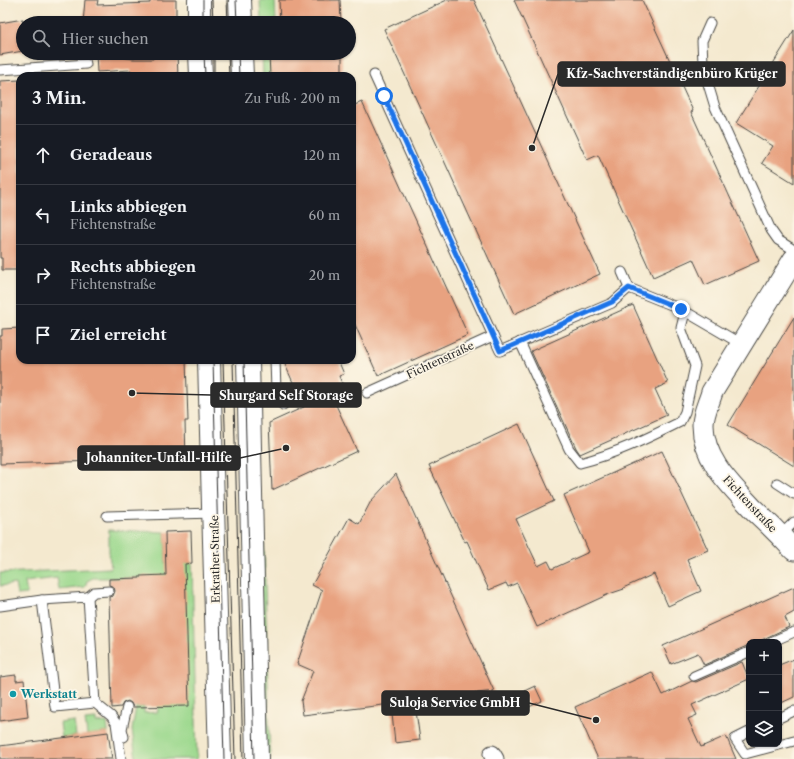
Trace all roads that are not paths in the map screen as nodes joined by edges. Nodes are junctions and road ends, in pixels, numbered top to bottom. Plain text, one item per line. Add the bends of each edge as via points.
1 (198, 0) edge
2 (240, 0) edge
3 (199, 16) edge
4 (241, 16) edge
5 (710, 22) dead end
6 (200, 60) edge
7 (242, 60) edge
8 (86, 64) dead end
9 (0, 70) edge
10 (201, 72) edge
11 (242, 72) edge
12 (374, 75) dead end
13 (794, 250) edge
14 (794, 259) edge
15 (622, 272) dead end
16 (629, 288) junction
17 (685, 312) junction
18 (493, 336) junction
19 (520, 342) junction
20 (741, 344) junction
21 (209, 364) edge
22 (248, 364) edge
23 (275, 364) edge
24 (367, 393) dead end
25 (283, 405) dead end
26 (777, 483) dead end
27 (794, 494) edge
28 (214, 513) junction
29 (107, 516) dead end
30 (787, 529) edge
31 (794, 550) edge
32 (109, 591) dead end
33 (88, 597) junction
34 (42, 600) junction
35 (0, 606) edge
36 (794, 632) edge
37 (778, 639) edge
38 (746, 653) edge
39 (694, 676) dead end
40 (95, 703) junction
41 (127, 707) dead end
42 (794, 711) edge
43 (782, 717) edge
44 (120, 729) junction
45 (746, 734) edge
46 (794, 740) edge
47 (782, 743) edge
48 (770, 747) edge
49 (121, 759) edge
50 (127, 759) edge
51 (220, 759) edge
52 (257, 759) edge

1 - 3 main road
2 - 4 main road
5 - 13 lane via 702,41 703,63 715,107 771,230 778,240
6 - 10 main road
7 - 11 main road
8 - 9 lane
12 - 18 lane
14 - 20 street, Fichtenstraße
15 - 16 lane
16 - 17 lane
16 - 19 lane via 612,302
17 - 19 lane via 681,328 694,366 685,412 680,422 646,439 580,463 569,448
17 - 20 lane
18 - 19 lane via 500,351
18 - 24 lane, Fichtenstraße
20 - 30 street, Fichtenstraße via 712,392 704,415 706,446 728,482
21 - 28 main road, Erkrather Straße
22 - 52 main road
23 - 25 lane via 276,390
26 - 27 lane
28 - 29 lane
28 - 51 main road, Erkrather Straße
30 - 31 street, Fichtenstraße
32 - 33 lane via 94,592
33 - 34 lane
33 - 40 lane
34 - 35 lane
34 - 40 lane via 55,707
36 - 37 lane
38 - 39 lane
40 - 44 lane via 111,716
41 - 44 lane
42 - 43 lane
44 - 49 lane
44 - 50 lane
45 - 48 lane via 735,739 745,754
46 - 47 lane

